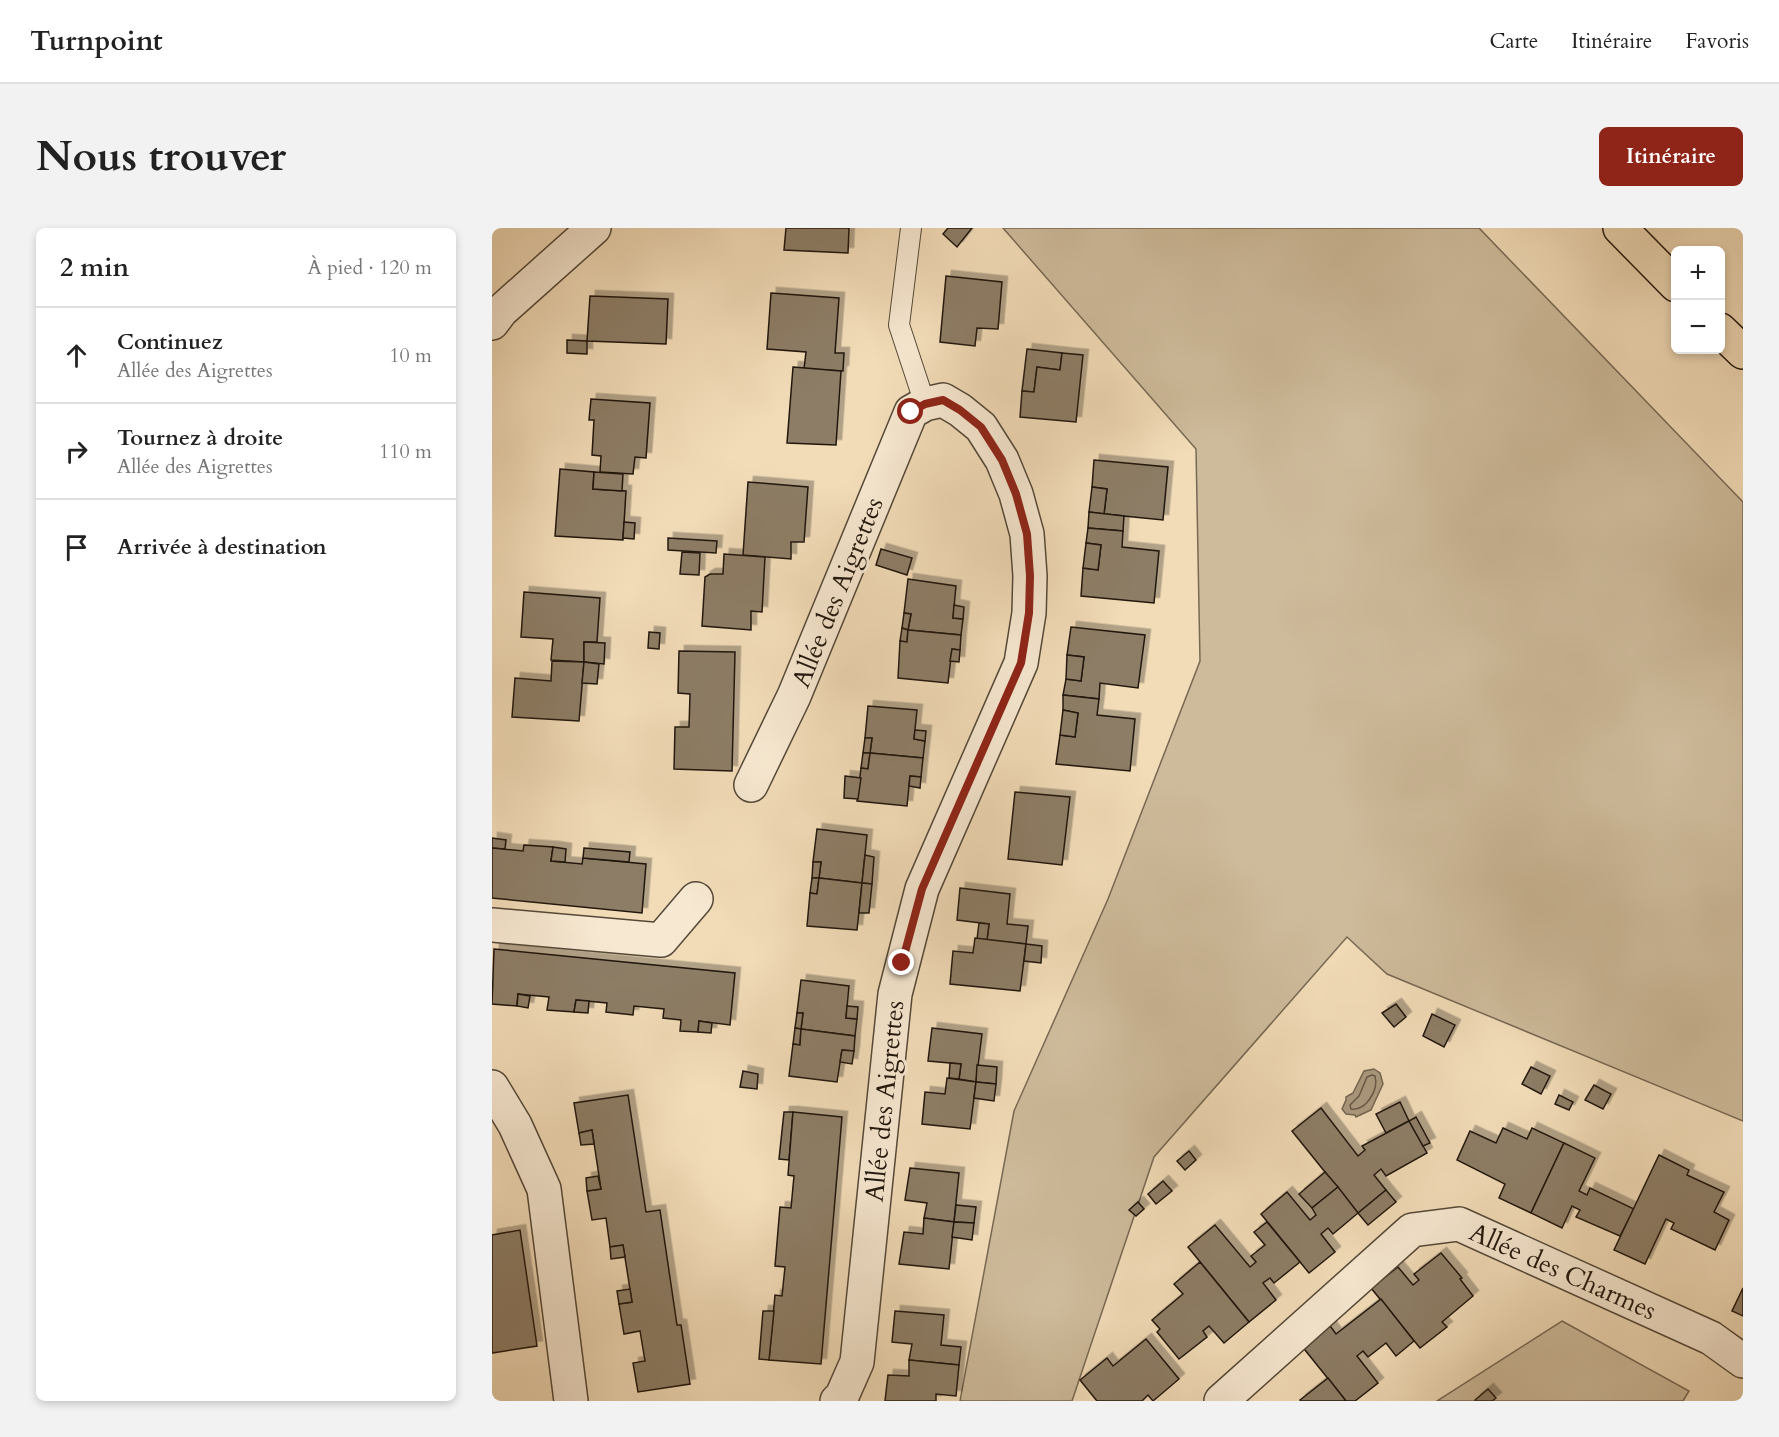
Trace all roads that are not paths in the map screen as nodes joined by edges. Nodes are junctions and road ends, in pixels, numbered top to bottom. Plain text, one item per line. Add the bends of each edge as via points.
1 (594, 228) edge
2 (911, 228) edge
3 (1620, 228) edge
4 (1671, 280) edge
5 (492, 323) edge
6 (1725, 335) edge
7 (1743, 352) edge
8 (925, 404) junction
9 (751, 784) dead end
10 (696, 899) dead end
11 (492, 925) edge
12 (492, 1088) edge
13 (1743, 1361) edge
14 (571, 1401) edge
15 (837, 1401) edge
16 (1221, 1401) edge

1 - 5 street
2 - 8 lane via 899,325
3 - 4 main road
6 - 7 main road
8 - 9 street, Allée des Aigrettes via 911,412 794,696
8 - 15 street, Allée des Aigrettes via 943,400 960,410 981,427 1002,460 1027,534 1029,613 1021,663 922,889 902,963 895,994 857,1362
10 - 11 street via 661,940
12 - 14 street via 515,1125 544,1188
13 - 16 street, Allée des Charmes via 1711,1338 1459,1224 1412,1230

